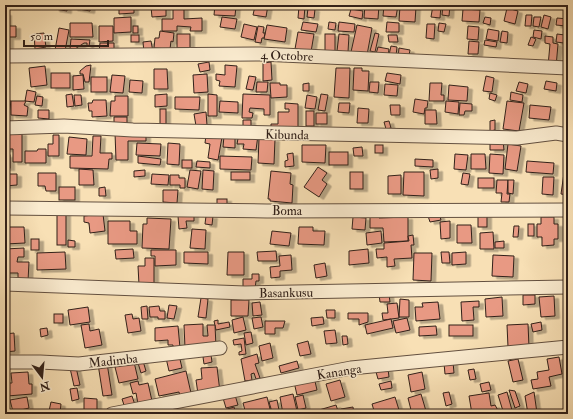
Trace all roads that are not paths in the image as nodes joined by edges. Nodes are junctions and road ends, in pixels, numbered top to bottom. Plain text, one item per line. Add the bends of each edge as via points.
1 (5, 56) edge
2 (568, 68) edge
3 (5, 128) edge
4 (568, 134) edge
5 (5, 208) edge
6 (568, 210) edge
7 (5, 284) edge
8 (568, 287) edge
9 (568, 347) edge
10 (220, 348) dead end
11 (5, 362) edge
12 (112, 414) edge

1 - 2 street, 4 Octobre via 260,54
3 - 4 street, Kibunda via 64,126 132,130 517,138
5 - 6 street, Boma via 267,211
7 - 8 street, Basankusu via 245,293
9 - 12 street, Kananga via 351,368
10 - 11 street, Madimba via 79,364

